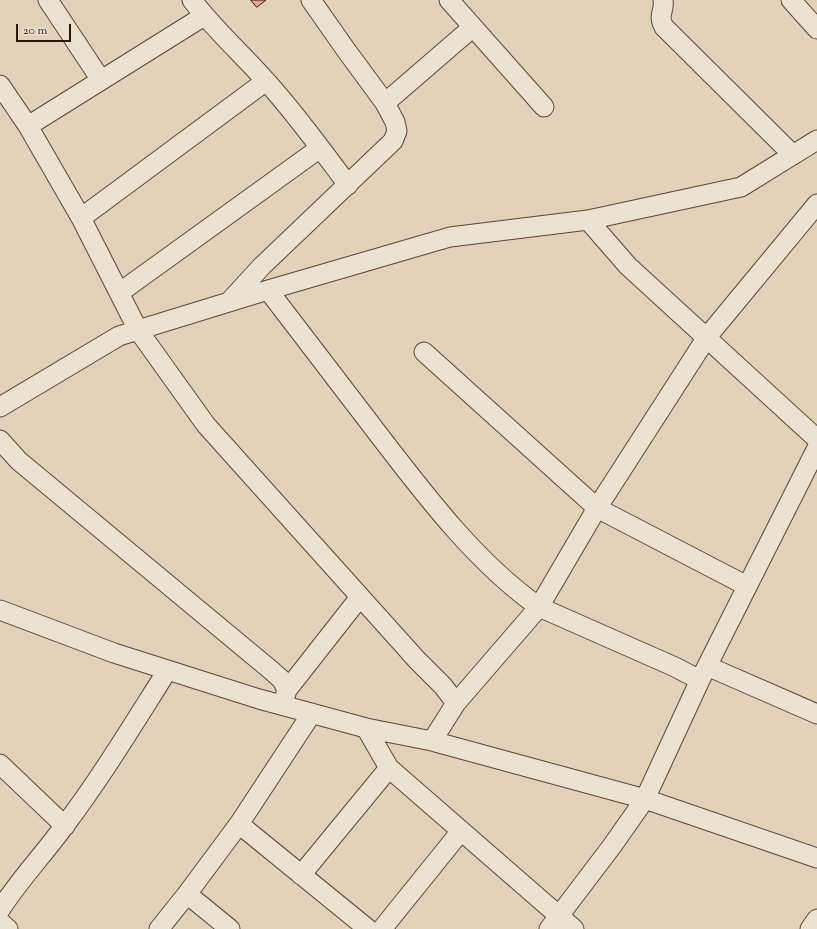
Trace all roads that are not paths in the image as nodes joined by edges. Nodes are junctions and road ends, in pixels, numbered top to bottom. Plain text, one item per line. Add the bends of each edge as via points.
1 (48, 0) edge
2 (192, 0) edge
3 (311, 0) edge
4 (449, 0) edge
5 (663, 0) edge
6 (791, 0) edge
7 (204, 16) junction
8 (473, 28) junction
9 (817, 30) edge
10 (101, 80) junction
11 (266, 81) junction
12 (0, 85) edge
13 (386, 103) junction
14 (544, 107) dead end
15 (6, 108) edge
16 (28, 126) junction
17 (817, 140) edge
18 (320, 148) junction
19 (793, 155) junction
20 (348, 185) junction
21 (817, 204) edge
22 (81, 218) junction
23 (588, 220) junction
24 (268, 290) junction
25 (119, 293) junction
26 (228, 303) junction
27 (138, 330) junction
28 (707, 337) junction
29 (424, 352) dead end
30 (0, 407) edge
31 (817, 439) edge
32 (0, 440) edge
33 (817, 448) edge
34 (597, 508) junction
35 (748, 586) junction
36 (360, 597) junction
37 (540, 607) junction
38 (0, 610) edge
39 (168, 671) junction
40 (704, 673) junction
41 (285, 698) junction
42 (456, 703) junction
43 (312, 713) junction
44 (817, 714) edge
45 (366, 728) junction
46 (432, 741) junction
47 (0, 764) edge
48 (389, 768) junction
49 (645, 799) junction
50 (239, 824) junction
51 (65, 826) junction
52 (460, 831) junction
53 (817, 858) edge
54 (301, 875) junction
55 (187, 894) junction
56 (0, 910) edge
57 (817, 919) edge
58 (0, 922) edge
59 (554, 922) edge
60 (8, 929) edge
61 (159, 929) edge
62 (230, 929) edge
63 (368, 929) edge
64 (382, 929) edge
65 (574, 929) edge
66 (810, 929) edge

1 - 10 street
2 - 7 street
3 - 13 street
4 - 8 street
5 - 19 street via 660,21 664,27
6 - 9 street
7 - 10 street
7 - 11 street
8 - 13 street
8 - 14 street
10 - 16 street
11 - 18 street
11 - 22 street
12 - 15 street
13 - 20 street via 397,131 393,141
15 - 16 street
16 - 22 street
17 - 19 street
18 - 20 street
18 - 25 street
19 - 23 street via 741,187
20 - 26 street via 262,266
21 - 28 street
22 - 25 street
23 - 24 street via 450,237
23 - 28 street via 628,266
24 - 26 street
24 - 37 street via 421,490 482,559 520,594
25 - 27 street
26 - 27 street
27 - 30 street via 119,336
27 - 36 street via 206,425
28 - 31 street
28 - 34 street
29 - 34 street
32 - 41 street via 19,461 282,680
33 - 35 street
34 - 35 street
34 - 37 street
35 - 40 street
36 - 41 street
36 - 42 street
37 - 40 street via 675,667
37 - 42 street
38 - 39 street
39 - 41 street via 259,699
39 - 51 street
40 - 44 street
40 - 49 street
41 - 43 street
42 - 46 street
43 - 45 street
43 - 50 street
45 - 46 street
45 - 48 street
46 - 49 street
47 - 51 street
48 - 52 street
48 - 54 street
49 - 53 street
49 - 59 street
50 - 54 street
50 - 55 street
51 - 56 street
52 - 59 street
52 - 64 street
54 - 63 street
55 - 61 street
55 - 62 street
57 - 66 street
58 - 60 street
59 - 65 street

